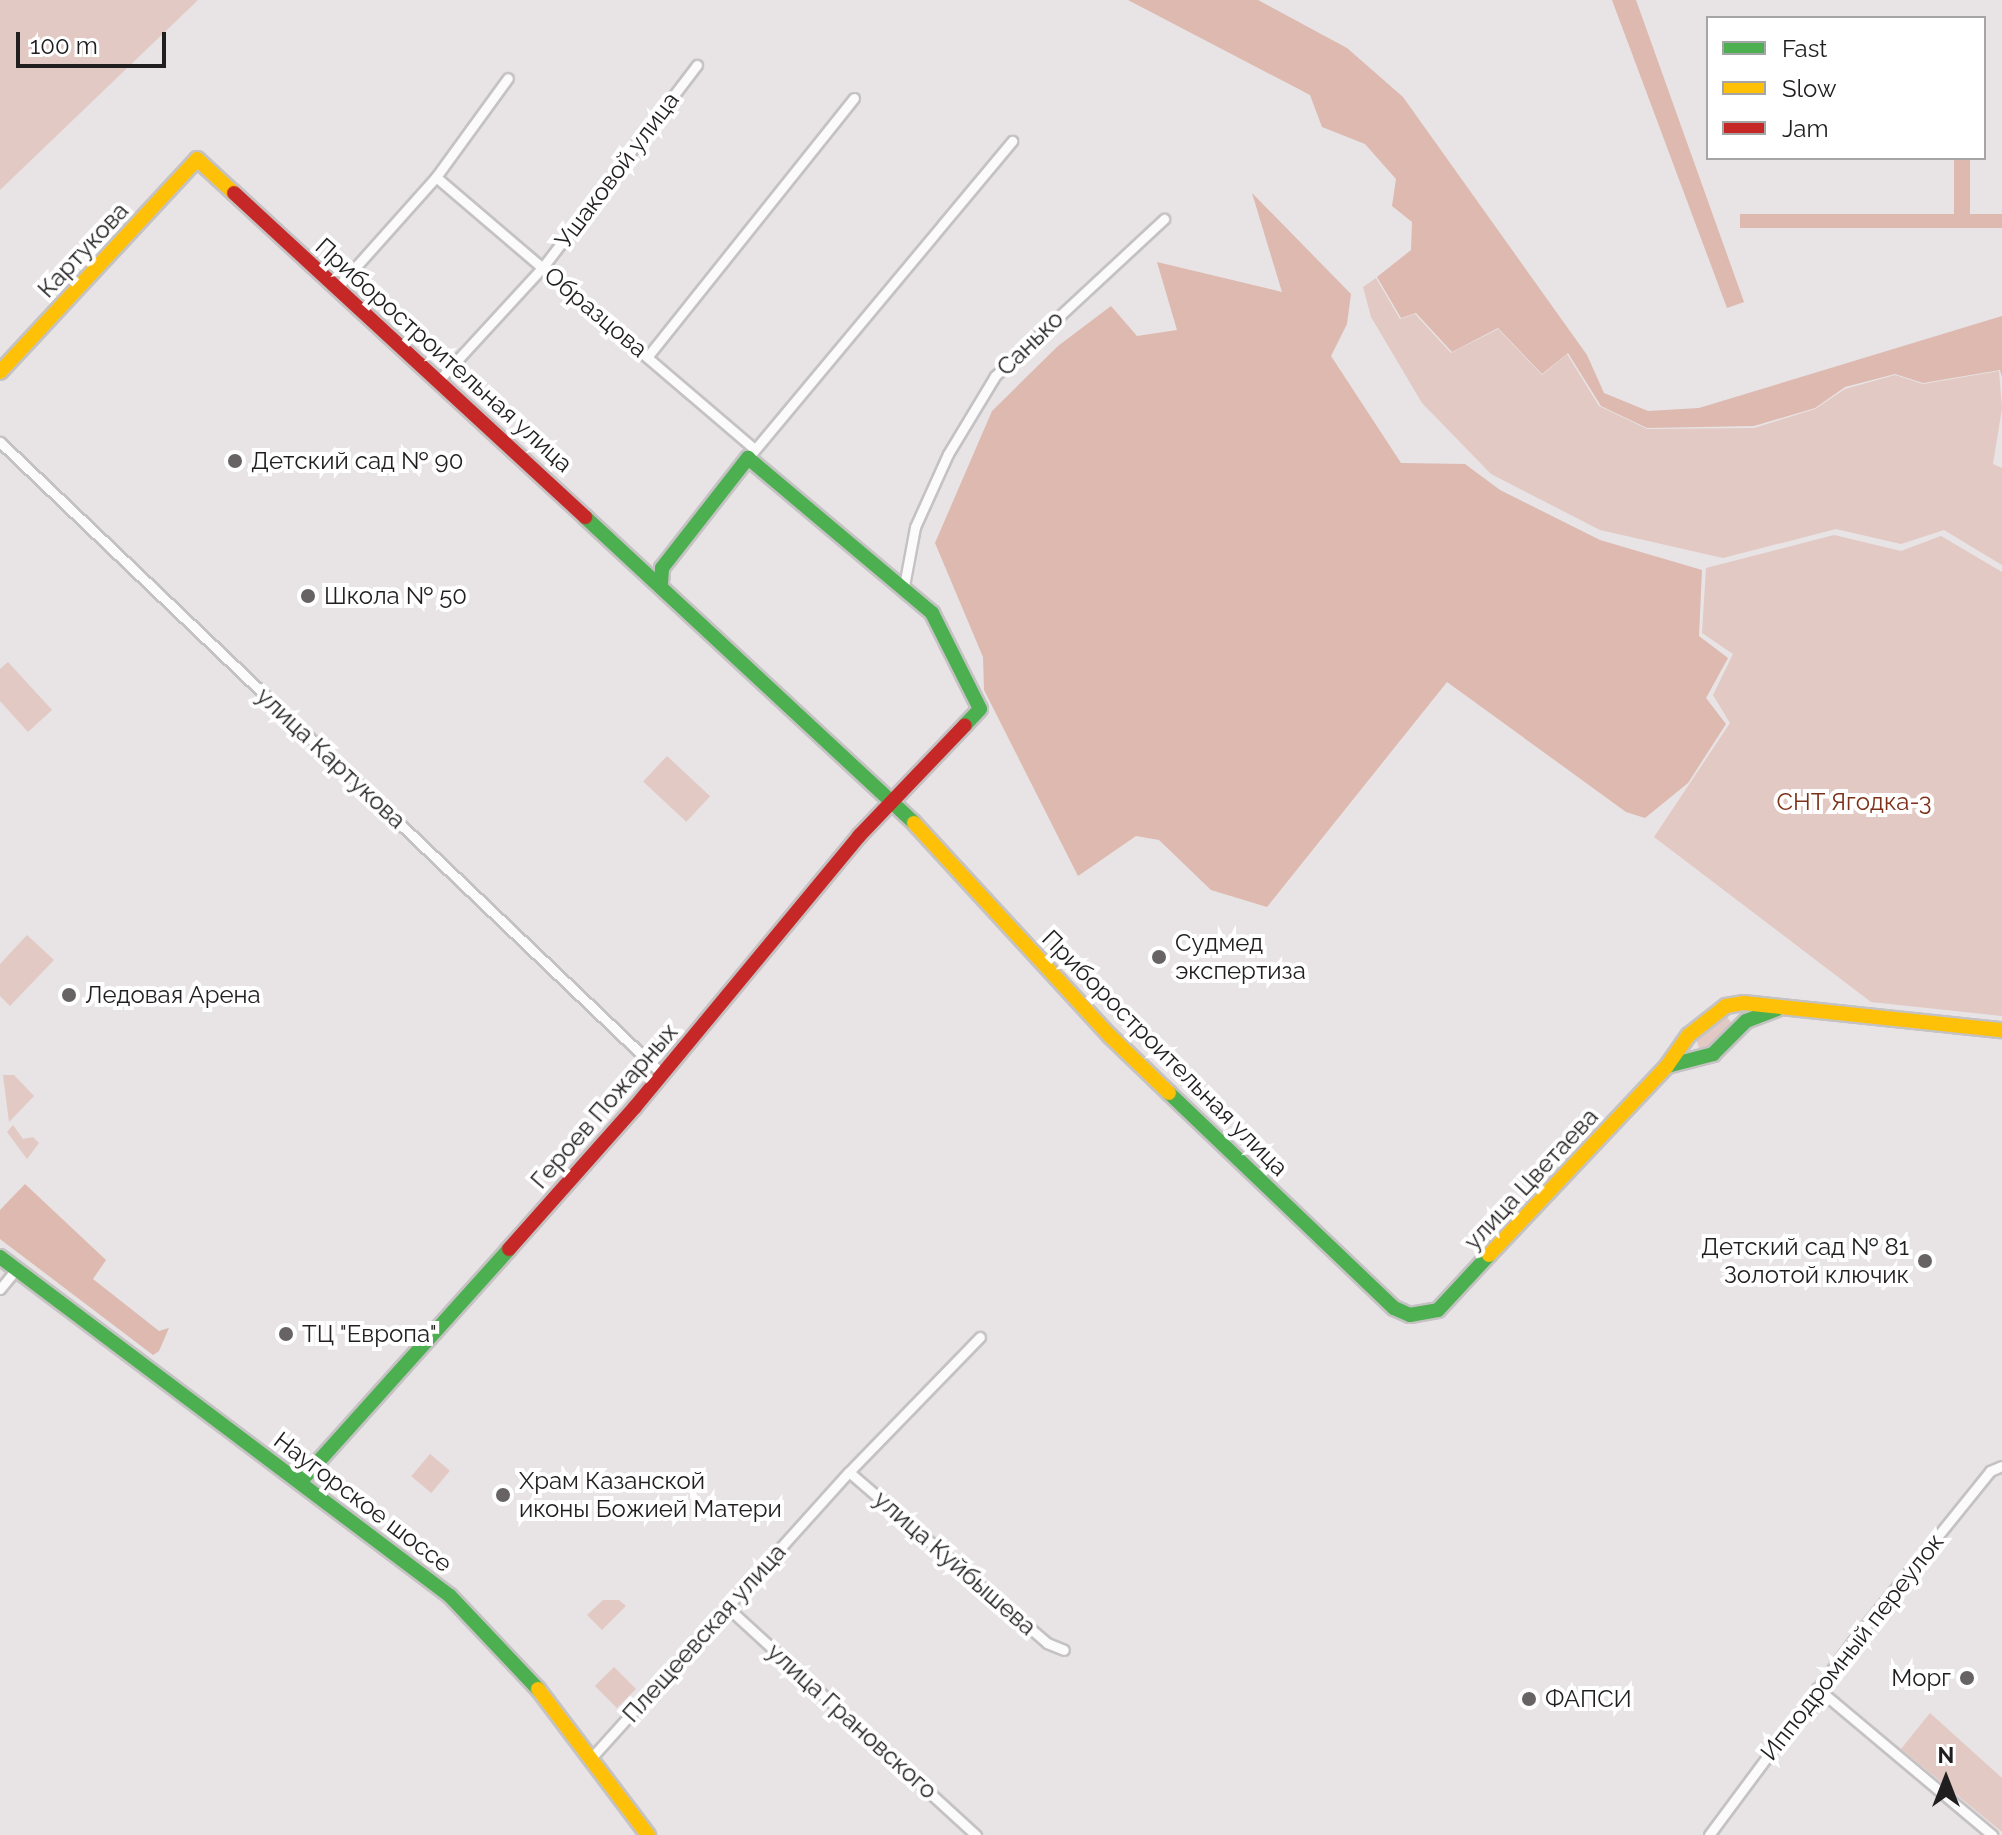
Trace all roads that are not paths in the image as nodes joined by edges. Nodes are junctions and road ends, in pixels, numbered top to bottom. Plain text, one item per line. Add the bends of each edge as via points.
1 (697, 65) dead end
2 (508, 78) dead end
3 (854, 98) dead end
4 (1012, 141) dead end
5 (197, 159) joint
6 (436, 177) junction
7 (1164, 219) dead end
8 (543, 267) junction
9 (337, 288) junction
10 (648, 356) junction
11 (0, 372) edge
12 (439, 380) junction
13 (0, 442) edge
14 (752, 453) junction
15 (661, 583) junction
16 (904, 586) junction
17 (892, 799) junction
18 (1781, 1008) junction
19 (1720, 1009) junction
20 (2002, 1030) edge
21 (1735, 1032) junction
22 (1689, 1035) junction
23 (1706, 1057) junction
24 (1667, 1066) junction
25 (662, 1074) junction
26 (0, 1257) edge
27 (16, 1269) junction
28 (0, 1289) edge
29 (1422, 1314) joint
30 (980, 1337) dead end
31 (2002, 1466) edge
32 (849, 1472) junction
33 (301, 1481) junction
34 (727, 1607) junction
35 (1064, 1650) dead end
36 (1817, 1688) junction
37 (593, 1756) junction
38 (648, 1835) edge
39 (976, 1835) edge
40 (1709, 1835) edge
41 (1992, 1835) edge

1 - 8 street, Ушаковой улица
2 - 6 street
3 - 10 street
4 - 14 street
5 - 9 main road, Приборостроительная улица
5 - 11 main road, Картукова
6 - 8 street, Образцова
6 - 9 street
7 - 16 street, Санько via 995,376 948,454 915,527
8 - 10 street, Образцова
8 - 12 street, Ушаковой улица
9 - 12 main road, Приборостроительная улица
10 - 14 street, Образцова
12 - 15 main road, Приборостроительная улица
13 - 25 street, улица Картукова
14 - 15 main road via 662,568
14 - 16 main road
15 - 17 main road, Приборостроительная улица
16 - 17 main road via 932,613 980,709
17 - 25 main road, Героев Пожарных
17 - 29 main road, Приборостроительная улица via 1141,1066 1394,1308
18 - 19 main road via 1743,1003
18 - 20 main road
18 - 21 main road via 1746,1021
19 - 21 street via 1734,1014
19 - 22 main road, улица Цветаева
21 - 23 main road
22 - 23 street via 1692,1051
22 - 24 main road, улица Цветаева
23 - 24 main road
24 - 29 main road, улица Цветаева via 1447,1301
25 - 33 main road, Героев Пожарных
26 - 27 main road, Наугорское шоссе
27 - 28 street
27 - 33 main road, Наугорское шоссе
30 - 32 street, Плещеевская улица
31 - 36 street, Ипподромный переулок via 1990,1471
32 - 34 street, Плещеевская улица
32 - 35 street, улица Куйбышева via 1047,1643
33 - 37 main road, Наугорское шоссе via 450,1596 539,1688
34 - 37 street, Плещеевская улица
34 - 39 street, улица Грановского
36 - 40 street, Ипподромный переулок
36 - 41 street
37 - 38 main road, Наугорское шоссе

